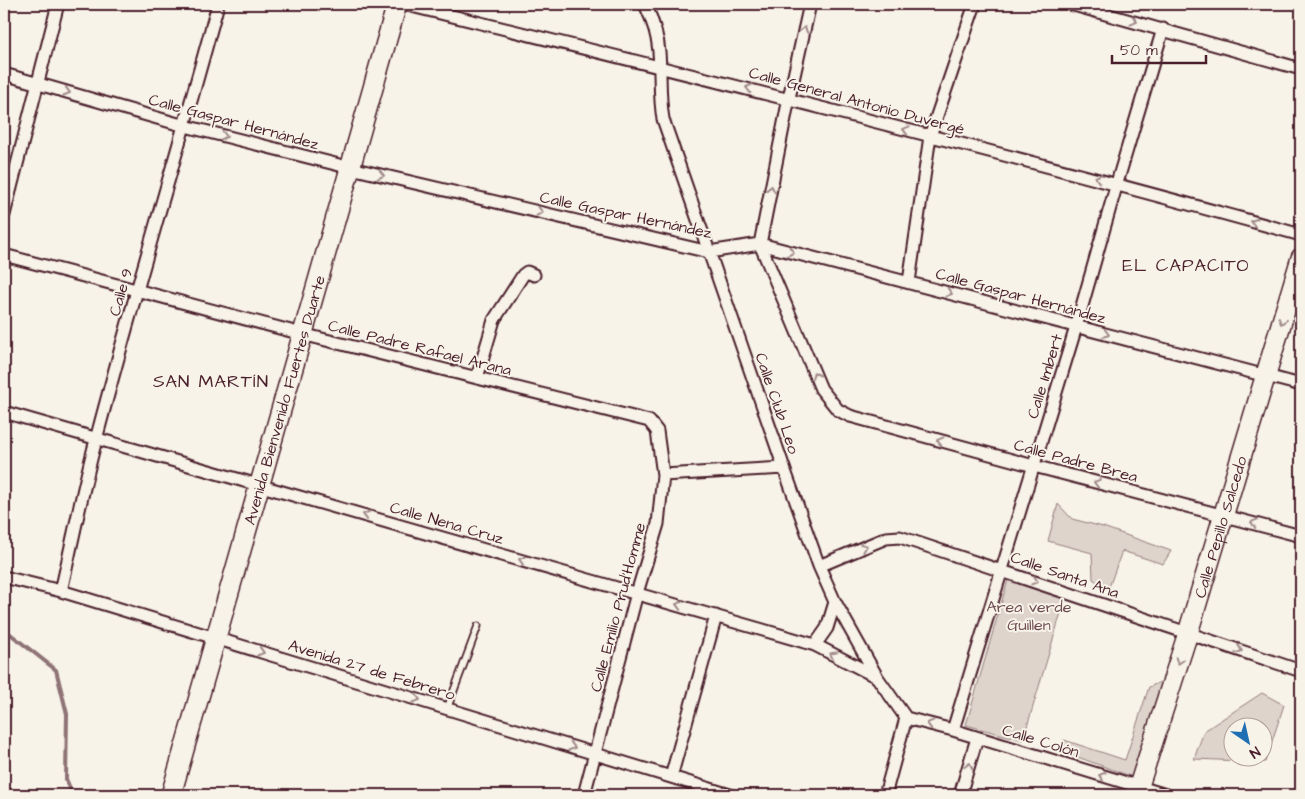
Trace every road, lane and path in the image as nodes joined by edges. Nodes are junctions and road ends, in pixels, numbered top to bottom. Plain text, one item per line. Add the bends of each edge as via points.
1 (58, 4) edge
2 (218, 4) edge
3 (397, 4) edge
4 (403, 4) edge
5 (645, 4) edge
6 (810, 4) edge
7 (975, 4) edge
8 (1071, 4) edge
9 (1163, 29) junction
10 (659, 66) junction
11 (1301, 69) edge
12 (4, 74) edge
13 (38, 84) junction
14 (789, 98) junction
15 (185, 126) junction
16 (930, 136) junction
17 (352, 168) junction
18 (1116, 183) junction
19 (4, 215) edge
20 (1301, 235) edge
21 (760, 244) junction
22 (709, 252) junction
23 (4, 254) edge
24 (1301, 258) edge
25 (534, 275) dead end
26 (909, 282) junction
27 (137, 290) junction
28 (1076, 326) junction
29 (302, 334) junction
30 (1266, 375) junction
31 (477, 378) junction
32 (1301, 385) edge
33 (4, 412) edge
34 (654, 426) joint
35 (96, 438) junction
36 (1034, 466) junction
37 (784, 468) junction
38 (663, 475) junction
39 (260, 485) junction
40 (1222, 515) junction
41 (1301, 536) edge
42 (819, 566) junction
43 (1002, 570) junction
44 (4, 578) edge
45 (61, 590) junction
46 (637, 593) junction
47 (835, 602) junction
48 (716, 616) junction
49 (478, 626) dead end
50 (1188, 633) junction
51 (215, 638) junction
52 (815, 646) junction
53 (1301, 671) edge
54 (877, 677) junction
55 (447, 708) junction
56 (906, 718) junction
57 (953, 730) junction
58 (977, 738) junction
59 (595, 753) junction
60 (672, 777) junction
61 (1138, 791) edge
62 (171, 795) edge
63 (584, 795) edge
64 (730, 795) edge
65 (885, 795) edge
66 (960, 795) edge
67 (1166, 795) edge

1 - 13 street
2 - 15 street, Calle 9
3 - 17 main road, Avenida Bienvenido Fuertes Duarte
4 - 10 street, Calle General Antonio Duvergé
5 - 10 street, Calle Club Leo via 657,36
14 -> 6 street
7 - 16 street
8 -> 9 street
9 - 11 street
9 - 18 street, Calle Imbert
14 -> 10 street, Calle General Antonio Duvergé
10 - 22 street, Calle Club Leo via 663,119
12 - 13 street, Calle Gaspar Hernández
13 -> 15 street, Calle Gaspar Hernández
13 - 19 street
16 -> 14 street, Calle General Antonio Duvergé
21 -> 14 street
15 -> 17 street, Calle Gaspar Hernández
15 - 27 street, Calle 9
18 -> 16 street, Calle General Antonio Duvergé
16 - 26 street
17 -> 22 street, Calle Gaspar Hernández
17 - 29 main road, Avenida Bienvenido Fuertes Duarte
20 -> 18 street, Calle General Antonio Duvergé
18 - 28 street, Calle Imbert
21 - 22 street, Calle Gaspar Hernández
21 -> 26 street, Calle Gaspar Hernández
36 -> 21 street, Calle Padre Brea via 843,413 821,389
22 - 37 street, Calle Club Leo
23 - 27 street, Calle Padre Rafael Arana
24 -> 30 main road, Calle Pepillo Salcedo
25 - 31 street via 528,272 523,275 494,320
26 -> 28 street, Calle Gaspar Hernández
27 - 29 street, Calle Padre Rafael Arana
27 - 35 street, Calle 9
28 -> 30 street, Calle Gaspar Hernández
28 - 36 street, Calle Imbert
29 - 31 street, Calle Padre Rafael Arana
29 - 39 main road, Avenida Bienvenido Fuertes Duarte
30 - 32 street, Calle Gaspar Hernández
30 - 40 main road, Calle Pepillo Salcedo
31 - 34 street, Calle Padre Rafael Arana via 649,421
33 - 35 street, Calle Nena Cruz
34 - 38 street, Calle Emilio Prud'Homme
35 - 39 street, Calle Nena Cruz
35 - 45 street, Calle 9
40 -> 36 street, Calle Padre Brea
36 - 43 street, Calle Imbert
37 - 38 street
37 - 42 street, Calle Club Leo
38 - 46 street, Calle Emilio Prud'Homme via 658,524
46 -> 39 street, Calle Nena Cruz
39 - 51 main road, Avenida Bienvenido Fuertes Duarte
41 -> 40 street, Calle Padre Brea
40 - 50 main road, Calle Pepillo Salcedo
42 -> 43 street, Calle Santa Ana via 879,541 900,537
42 - 47 street, Calle Club Leo
43 -> 50 street, Calle Santa Ana
43 - 57 street, Calle Imbert
44 - 45 street, Avenida 27 de Febrero
45 - 51 street, Avenida 27 de Febrero
48 -> 46 street, Calle Nena Cruz
46 - 59 street, Calle Emilio Prud'Homme
47 - 52 street via 827,628
47 - 54 street, Calle Club Leo
48 - 52 street, Calle Nena Cruz
48 - 60 street
49 - 55 lane
50 -> 53 street, Calle Santa Ana
50 -> 61 main road, Calle Pepillo Salcedo
51 -> 55 street, Avenida 27 de Febrero
51 - 62 main road, Avenida Bienvenido Fuertes Duarte
54 -> 52 street, Calle Nena Cruz
54 - 56 street, Calle Club Leo
55 -> 59 street, Avenida 27 de Febrero
57 -> 56 street, Calle Colón
56 - 65 street
57 - 58 street, Calle Colón
61 -> 58 street, Calle Colón
66 -> 58 street
59 - 60 street, Avenida 27 de Febrero
59 - 63 street, Calle Emilio Prud'Homme
60 - 64 street, Avenida 27 de Febrero
61 - 67 street, Calle Colón

